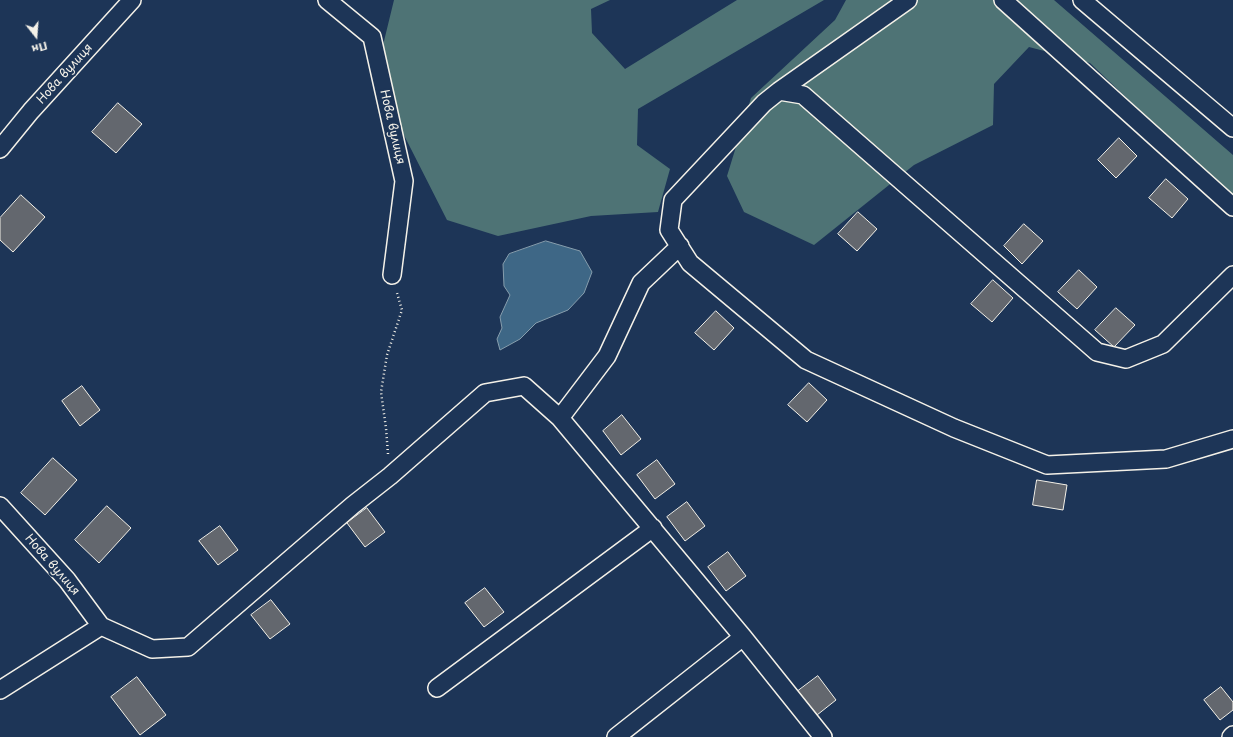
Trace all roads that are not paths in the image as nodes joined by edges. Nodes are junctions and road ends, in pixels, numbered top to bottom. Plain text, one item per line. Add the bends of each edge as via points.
1 (132, 0) edge
2 (327, 0) edge
3 (908, 0) edge
4 (1003, 0) edge
5 (1082, 0) edge
6 (778, 91) junction
7 (1233, 128) edge
8 (0, 149) edge
9 (1233, 207) edge
10 (680, 246) junction
11 (392, 275) road end
12 (1233, 275) edge
13 (560, 418) junction
14 (1233, 439) edge
15 (0, 506) edge
16 (653, 528) junction
17 (101, 626) junction
18 (743, 637) junction
19 (438, 688) dead end
20 (0, 690) edge
21 (616, 737) edge
22 (823, 737) edge

1 - 8 street, Нова вулиця
2 - 11 street, Нова вулиця via 372,37 404,180
3 - 6 street
4 - 9 street
5 - 7 street
6 - 10 street via 673,200 669,230
6 - 12 street via 803,95 1097,352 1126,359 1162,344
10 - 13 street via 641,283 607,356
10 - 14 street via 690,263 806,360 954,428 1047,465 1166,460
13 - 16 street
13 - 17 street via 524,386 485,393 188,647 152,649
15 - 17 street, Нова вулиця via 67,580
16 - 18 street
16 - 19 street
17 - 20 street
18 - 21 street
18 - 22 street

